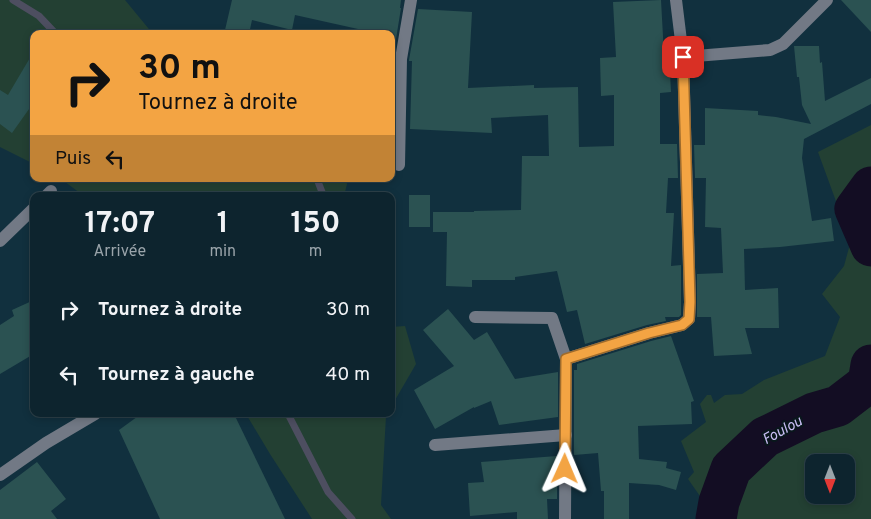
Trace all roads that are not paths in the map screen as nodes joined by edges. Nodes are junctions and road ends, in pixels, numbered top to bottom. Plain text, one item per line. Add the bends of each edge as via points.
1 (411, 0) edge
2 (676, 0) edge
3 (827, 0) edge
4 (683, 57) junction
5 (399, 165) dead end
6 (30, 212) edge
7 (0, 241) edge
8 (475, 317) dead end
9 (566, 359) junction
10 (90, 417) edge
11 (566, 435) junction
12 (435, 445) dead end
13 (0, 475) edge
14 (565, 519) edge

1 - 5 street via 401,59
2 - 4 street
3 - 4 street via 783,44 770,50
4 - 9 street via 689,319 682,325
6 - 7 street
8 - 9 street via 552,318
9 - 11 street
10 - 13 street
11 - 12 street
11 - 14 street

